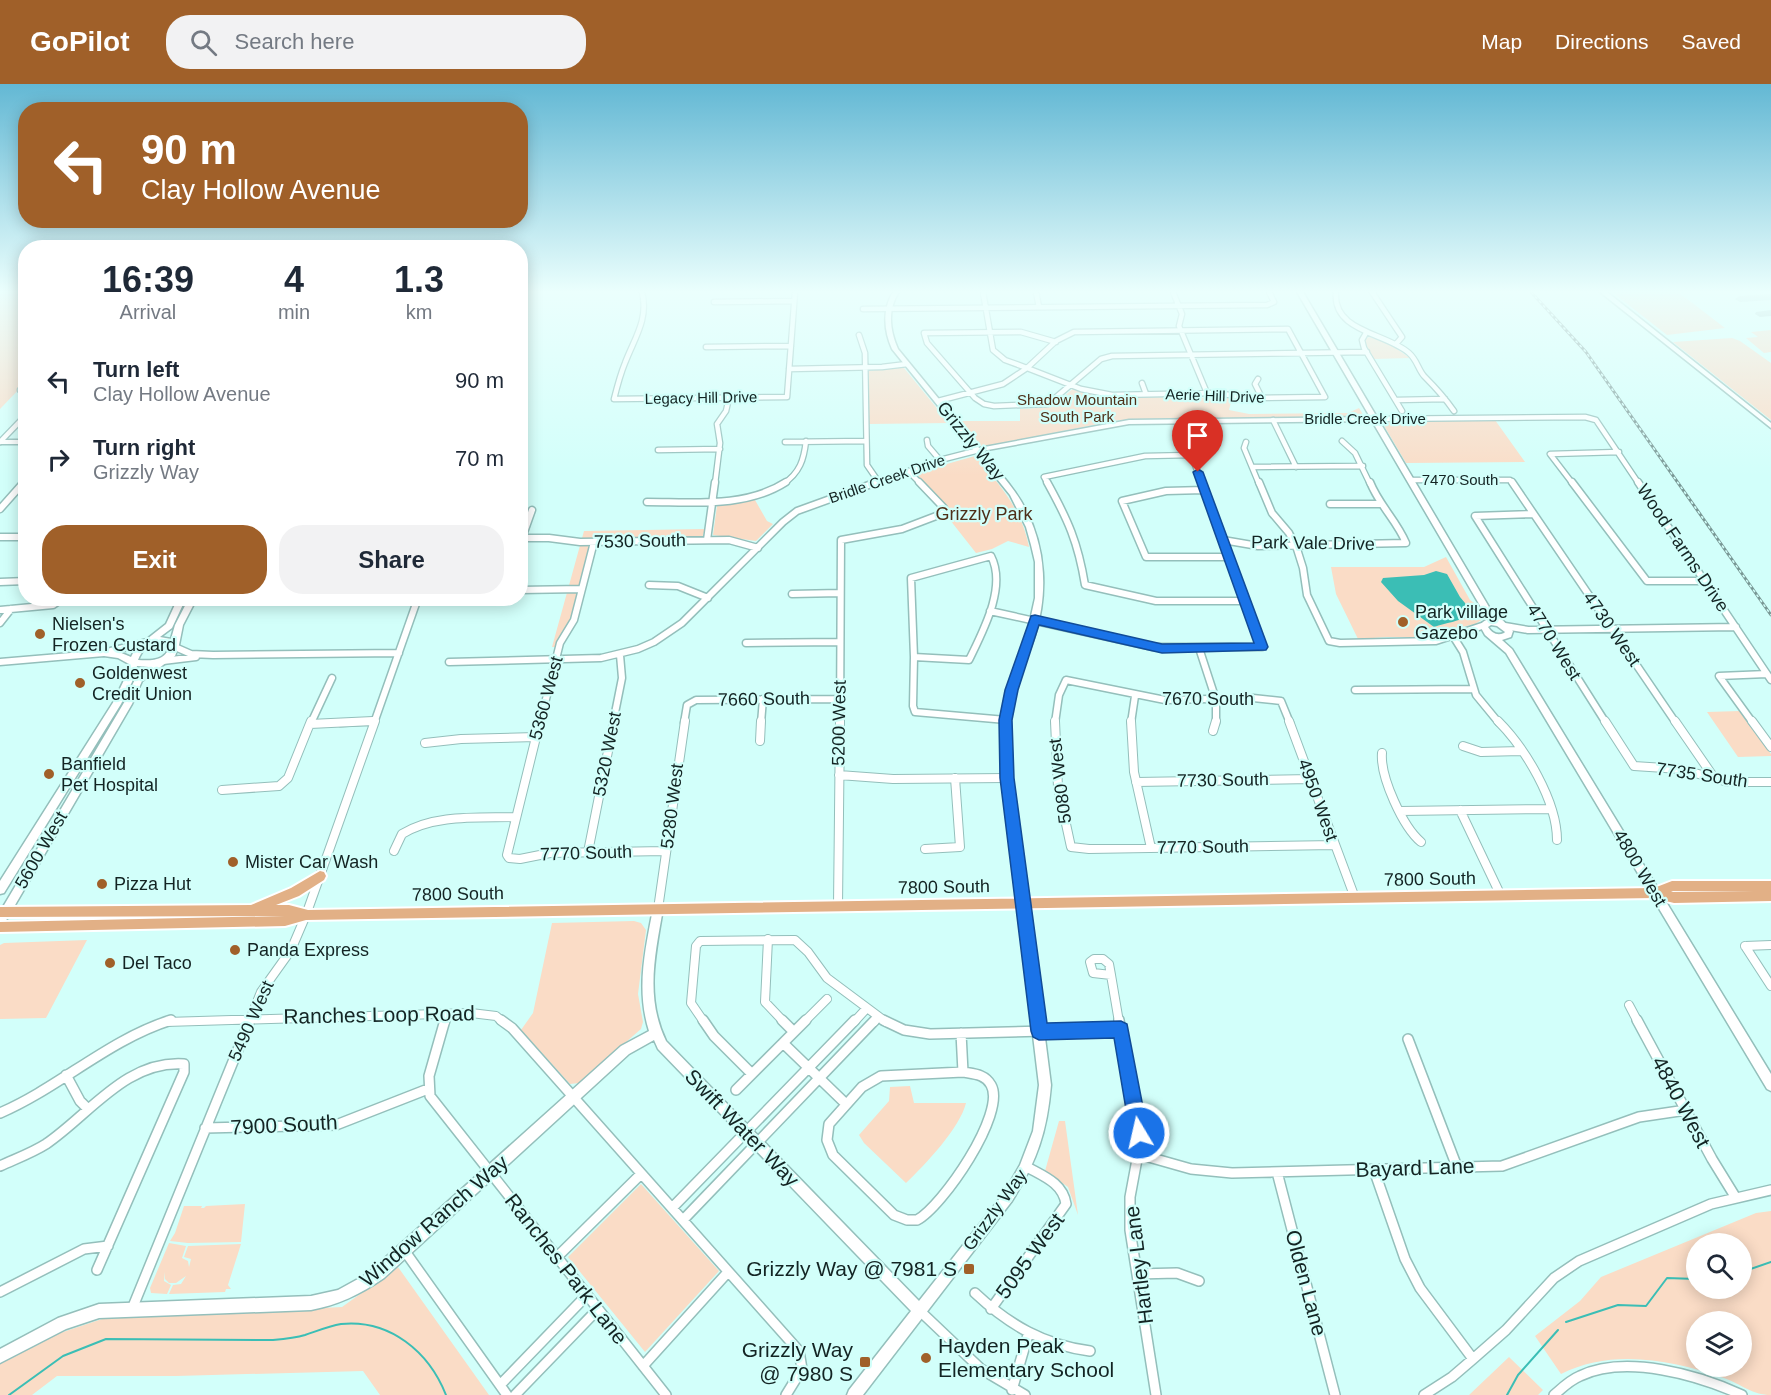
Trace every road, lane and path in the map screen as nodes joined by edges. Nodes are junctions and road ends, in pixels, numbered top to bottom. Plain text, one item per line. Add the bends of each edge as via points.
1 (629, 353) edge
2 (790, 353) edge
3 (864, 353) edge
4 (899, 353) edge
5 (936, 353) edge
6 (996, 353) edge
7 (1043, 353) edge
8 (1281, 353) edge
9 (1301, 353) edge
10 (1335, 353) edge
11 (1368, 353) edge
12 (1409, 353) edge
13 (1680, 353) edge
14 (1191, 354) junction
15 (907, 364) junction
16 (865, 368) junction
17 (1026, 368) junction
18 (789, 369) junction
19 (1258, 379) dead end
20 (1142, 383) dead end
21 (1073, 385) junction
22 (1207, 393) junction
23 (971, 394) junction
24 (1146, 394) junction
25 (729, 398) junction
26 (1262, 398) junction
27 (1445, 399) junction
28 (1396, 400) junction
29 (938, 401) junction
30 (1402, 411) dead end
31 (1454, 411) dead end
32 (1594, 418) joint
33 (1374, 419) junction
34 (1273, 420) junction
35 (1179, 421) junction
36 (18, 423) edge
37 (1771, 426) edge
38 (927, 440) dead end
39 (806, 441) junction
40 (866, 441) junction
41 (1342, 441) dead end
42 (0, 442) edge
43 (18, 442) edge
44 (785, 442) dead end
45 (1246, 442) dead end
46 (720, 449) junction
47 (658, 450) dead end
48 (979, 450) junction
49 (1619, 452) junction
50 (1192, 455) junction
51 (940, 460) junction
52 (1296, 466) junction
53 (1363, 466) junction
54 (1252, 467) junction
55 (908, 471) junction
56 (1410, 480) junction
57 (1510, 480) joint
58 (879, 481) junction
59 (18, 489) edge
60 (1204, 490) junction
61 (712, 501) junction
62 (647, 502) dead end
63 (1330, 504) dead end
64 (1380, 504) junction
65 (0, 509) edge
66 (532, 510) dead end
67 (1533, 514) junction
68 (528, 520) edge
69 (0, 537) edge
70 (18, 537) edge
71 (528, 538) edge
72 (707, 540) junction
73 (1223, 540) junction
74 (594, 542) junction
75 (1295, 545) junction
76 (758, 548) junction
77 (1229, 557) junction
78 (18, 581) edge
79 (1705, 581) junction
80 (0, 582) edge
81 (649, 585) dead end
82 (582, 589) junction
83 (528, 590) edge
84 (840, 593) junction
85 (792, 594) dead end
86 (708, 598) junction
87 (1245, 601) junction
88 (39, 606) edge
89 (178, 606) edge
90 (189, 606) edge
91 (415, 606) edge
92 (11, 609) junction
93 (1485, 609) junction
94 (0, 610) edge
95 (990, 611) junction
96 (1035, 619) junction
97 (0, 623) edge
98 (1502, 624) junction
99 (1736, 627) junction
100 (1611, 628) junction
101 (1488, 629) junction
102 (1546, 629) junction
103 (1528, 630) junction
104 (1453, 636) junction
105 (1507, 636) junction
106 (840, 642) junction
107 (148, 643) junction
108 (746, 643) dead end
109 (175, 646) junction
110 (1199, 648) junction
111 (1509, 651) junction
112 (104, 653) junction
113 (399, 653) junction
114 (213, 655) junction
115 (620, 655) junction
116 (914, 657) junction
117 (556, 660) junction
118 (132, 661) junction
119 (0, 662) edge
120 (162, 662) junction
121 (449, 662) dead end
122 (1769, 677) edge
123 (332, 678) dead end
124 (1472, 689) junction
125 (1355, 690) dead end
126 (1135, 696) junction
127 (763, 699) junction
128 (839, 699) junction
129 (1216, 700) junction
130 (1281, 701) joint
131 (689, 703) joint
132 (1006, 720) junction
133 (375, 721) junction
134 (309, 724) junction
135 (1213, 730) dead end
136 (536, 737) junction
137 (760, 741) dead end
138 (425, 743) dead end
139 (1463, 746) dead end
140 (1771, 747) edge
141 (1521, 751) junction
142 (1382, 753) dead end
143 (80, 762) junction
144 (1634, 766) joint
145 (839, 775) junction
146 (955, 778) junction
147 (1007, 778) junction
148 (1311, 779) junction
149 (1715, 779) junction
150 (1136, 782) junction
151 (1771, 782) edge
152 (222, 790) dead end
153 (60, 796) junction
154 (72, 797) junction
155 (1551, 809) junction
156 (1460, 810) junction
157 (1400, 811) junction
158 (515, 817) junction
159 (53, 829) junction
160 (1557, 840) dead end
161 (1421, 842) dead end
162 (1335, 845) junction
163 (1071, 847) joint
164 (1151, 848) junction
165 (924, 849) dead end
166 (393, 851) dead end
167 (665, 851) junction
168 (588, 852) junction
169 (507, 857) joint
170 (320, 876) junction
171 (1771, 886) edge
172 (0, 890) edge
173 (1654, 893) junction
174 (1501, 896) junction
175 (1771, 896) edge
176 (1355, 898) junction
177 (1022, 903) junction
178 (838, 906) junction
179 (658, 909) junction
180 (247, 910) junction
181 (2, 915) edge
182 (306, 915) junction
183 (167, 917) junction
184 (0, 927) edge
185 (768, 939) junction
186 (1771, 945) edge
187 (1111, 975) dead end
188 (1771, 986) edge
189 (827, 999) dead end
190 (1629, 1005) dead end
191 (866, 1009) junction
192 (447, 1014) junction
193 (251, 1017) junction
194 (877, 1018) junction
195 (1121, 1029) junction
196 (1039, 1031) junction
197 (794, 1032) junction
198 (656, 1033) junction
199 (961, 1034) junction
200 (1408, 1040) dead end
201 (783, 1043) junction
202 (809, 1068) junction
203 (963, 1072) junction
204 (752, 1074) junction
205 (66, 1075) junction
206 (819, 1078) junction
207 (1771, 1085) edge
208 (428, 1089) junction
209 (736, 1090) dead end
210 (573, 1097) junction
211 (846, 1104) junction
212 (88, 1109) junction
213 (1686, 1110) junction
214 (0, 1113) edge
215 (205, 1128) junction
216 (746, 1133) junction
217 (756, 1144) junction
218 (1138, 1154) junction
219 (0, 1166) edge
220 (1027, 1167) junction
221 (1457, 1167) junction
222 (1374, 1170) junction
223 (1277, 1172) junction
224 (490, 1173) junction
225 (641, 1174) junction
226 (1771, 1190) edge
227 (1736, 1198) junction
228 (672, 1208) junction
229 (683, 1220) junction
230 (108, 1246) junction
231 (405, 1250) junction
232 (557, 1257) junction
233 (97, 1270) dead end
234 (728, 1272) junction
235 (1137, 1274) junction
236 (1199, 1281) dead end
237 (0, 1292) edge
238 (975, 1293) dead end
239 (587, 1295) junction
240 (132, 1309) junction
241 (598, 1309) junction
242 (992, 1309) junction
243 (920, 1311) junction
244 (1028, 1335) junction
245 (1090, 1351) dead end
246 (0, 1356) edge
247 (1473, 1359) junction
248 (643, 1366) junction
249 (500, 1385) junction
250 (1012, 1390) junction
251 (1560, 1393) edge
252 (507, 1395) edge
253 (515, 1395) edge
254 (666, 1395) edge
255 (786, 1395) edge
256 (854, 1395) edge
257 (1025, 1395) edge
258 (1156, 1395) edge
259 (1335, 1395) edge
260 (1424, 1395) edge
261 (1742, 1395) edge

1 - 25 street, Legacy Hill Drive via 614,399
2 - 18 street
3 - 16 street
4 - 15 street, Grizzly Way
5 - 23 street
6 - 17 street, Aerie Hill Drive
7 - 17 street
8 - 14 street
9 - 26 street, Aerie Hill Drive via 1325,397
10 - 33 street, 4800 West
11 - 28 street
12 - 27 street
13 - 37 street
14 - 21 street via 1107,356
14 - 22 street
15 - 16 street
15 - 29 street, Grizzly Way
16 - 18 street
16 - 40 street
17 - 21 street, Aerie Hill Drive
17 - 23 street via 1004,384
18 - 25 street, Legacy Hill Drive via 787,397
19 - 26 street
20 - 24 street
21 - 23 street via 1054,402 1042,405 994,406 981,403
21 - 24 street, Aerie Hill Drive via 1103,394
22 - 24 street, Aerie Hill Drive
22 - 26 street, Aerie Hill Drive
23 - 29 street
25 - 46 street via 717,424
27 - 28 street
27 - 31 street
28 - 30 street
29 - 48 street, Grizzly Way
32 - 33 street, Bridle Creek Drive
32 - 49 street, Wood Farms Drive
33 - 34 street, Bridle Creek Drive
33 - 56 street, 4800 West
34 - 35 street, Bridle Creek Drive
34 - 52 street
35 - 48 street, Bridle Creek Drive via 1129,422
35 - 50 street
36 - 42 street
38 - 51 street
39 - 40 street
39 - 44 street
39 - 61 street via 801,466 783,485 749,498
40 - 58 street via 867,465
41 - 53 street
42 - 43 street
45 - 54 street via 1244,448
46 - 47 street
46 - 61 street
48 - 51 street, Bridle Creek Drive
48 - 96 street, Grizzly Way via 1013,494 1032,532 1040,579
49 - 79 street, Wood Farms Drive
49 - 79 street via 1550,454 1647,581
50 - 60 street
50 - 87 street via 1144,456 1044,477 1071,526 1085,585 1156,601
51 - 55 street, Bridle Creek Drive
52 - 53 street
52 - 54 street
53 - 64 street
54 - 75 street via 1272,513
55 - 58 street, Bridle Creek Drive
55 - 84 street, 5200 West via 944,508 944,513 897,531 841,540
56 - 57 street, 7470 South
56 - 93 street, 4800 West
57 - 67 street, 4730 West
58 - 76 street, Bridle Creek Drive via 803,508
59 - 65 street
60 - 73 street
60 - 77 street via 1166,491 1122,501 1146,557
61 - 62 street
61 - 72 street
63 - 64 street
64 - 75 street, Park Vale Drive via 1398,527 1404,544
66 - 68 street
67 - 100 street, 4730 West
67 - 102 street, 4770 West via 1475,516
69 - 70 street
71 - 74 street, 7530 South
72 - 74 street, 7530 South
72 - 76 street, 7530 South via 732,540
73 - 75 street, Park Vale Drive via 1254,546
73 - 77 street
74 - 82 street, 5360 West
75 - 104 street via 1306,594 1329,641 1431,642
76 - 86 street, Bridle Creek Drive
77 - 87 street
78 - 80 street
79 - 99 street, Wood Farms Drive
81 - 86 street via 678,586
82 - 83 street
82 - 117 street, 5360 West via 574,620
84 - 85 street
84 - 106 street, 5200 West
86 - 115 street, Bridle Creek Drive via 671,633
87 - 110 street via 1262,647
88 - 92 street
89 - 107 street via 169,626
90 - 109 street via 179,625
91 - 113 street, 5490 West
92 - 94 street
92 - 97 street
93 - 98 street, 4800 West
93 - 101 street, 4800 West
95 - 96 street
95 - 116 street via 969,660
95 - 116 street via 996,575 991,556 911,578
96 - 110 street via 1153,647
96 - 132 street, Grizzly Way via 1011,690
98 - 101 street
98 - 103 street
98 - 105 street, 4800 West via 1509,631
99 - 100 street
99 - 122 street, Wood Farms Drive
100 - 102 street
100 - 149 street, 4730 West
101 - 104 street via 1467,630
101 - 105 street
101 - 111 street, 4800 West
102 - 103 street
102 - 144 street, 4770 West
103 - 105 street
104 - 124 street via 1467,660
105 - 111 street, 4800 West
106 - 108 street
106 - 128 street, 5200 West
107 - 109 street via 165,640
107 - 112 street
107 - 118 street via 138,649
109 - 114 street via 191,654
109 - 120 street, 5600 West
110 - 129 street
111 - 173 street, 4800 West
112 - 118 street
112 - 119 street
113 - 114 street
113 - 133 street, 5490 West
114 - 120 street
115 - 117 street, Bridle Creek Drive
115 - 168 street, 5320 West via 622,678
116 - 132 street via 915,712
117 - 121 street, Bridle Creek Drive
117 - 136 street, 5360 West
118 - 120 street via 146,665
118 - 143 street, 5600 West via 118,702
120 - 154 street, 5600 West via 137,682
122 - 140 street via 1719,676
123 - 134 street
124 - 125 street
124 - 141 street
126 - 129 street, 7670 South
126 - 150 street via 1130,736
126 - 163 street, 5080 West via 1077,681 1066,680 1060,688 1054,741
127 - 128 street, 7660 South
127 - 131 street, 7660 South
127 - 137 street
128 - 145 street, 5200 West
129 - 130 street, 7670 South
129 - 135 street via 1218,719
130 - 148 street, 4950 West
131 - 167 street, 5280 West
132 - 147 street, Grizzly Way
133 - 134 street
133 - 170 street, 5490 West
134 - 152 street via 283,783
136 - 138 street
136 - 158 street, 5360 West
139 - 141 street via 1481,752
141 - 155 street
142 - 157 street via 1381,765
143 - 153 street, 5600 West
143 - 154 street
144 - 149 street, 7735 South via 1680,769
145 - 146 street
145 - 178 street, 5200 West
146 - 147 street
146 - 165 street via 960,847
147 - 177 street, Grizzly Way
148 - 150 street, 7730 South
148 - 162 street, 4950 West
149 - 151 street, 7735 South
150 - 164 street
153 - 159 street via 63,800 52,820
153 - 172 street, 5600 West
154 - 159 street, 5600 West
155 - 156 street
155 - 160 street via 1558,828
156 - 157 street
156 - 174 street
157 - 161 street via 1408,829
158 - 166 street via 460,819 421,826 401,835
158 - 169 street, 5360 West
159 - 181 street, 5600 West
162 - 164 street, 7770 South
162 - 176 street, 4950 West
163 - 164 street, 7770 South
167 - 168 street, 7770 South
167 - 179 street, 5280 West
168 - 169 street, 7770 South
170 - 180 main road via 295,892
170 - 182 street, 5490 West
171 - 173 main road, 7800 South via 1672,886
173 - 174 main road, 7800 South
173 - 175 main road, 7800 South via 1674,898
173 - 207 street, 4800 West
174 - 176 main road, 7800 South
176 - 177 main road, 7800 South
177 - 178 main road, 7800 South
177 - 196 street, Grizzly Way
178 - 179 main road, 7800 South
179 - 182 main road, 7800 South
179 - 198 street, Swift Water Way via 646,987
180 - 182 main road, 7800 South via 289,910
180 - 183 main road, 7800 South
181 - 183 main road, 7800 South
182 - 183 main road, 7800 South via 285,921
182 - 193 street, 5490 West via 293,945 266,982
183 - 184 main road, 7800 South via 109,924
185 - 191 street via 795,940 828,979
185 - 197 street via 765,1002
185 - 204 street via 702,940 696,946 690,1003 717,1039
186 - 188 street via 1745,946
187 - 195 street, Hartley Lane
189 - 197 street
190 - 213 street, 4840 West
191 - 194 street
191 - 202 street
192 - 193 street, Ranches Loop Road
192 - 208 street
192 - 210 street, Ranches Loop Road via 484,1014 503,1020
193 - 205 street, Ranches Loop Road via 178,1019 154,1024
193 - 215 street, 5490 West
194 - 199 street via 913,1032
194 - 206 street
195 - 196 street
195 - 218 street, Hartley Lane via 1138,1127
196 - 199 street
196 - 220 street, Grizzly Way via 1046,1085 1043,1119
197 - 201 street
198 - 210 street, Window Ranch Way via 625,1050
198 - 216 street, Swift Water Way via 667,1051
199 - 203 street
200 - 221 street
201 - 202 street
201 - 204 street
202 - 206 street
202 - 216 street
203 - 211 street via 887,1074 866,1083
203 - 211 street via 981,1076 991,1086 990,1120 975,1150 945,1191 926,1214 914,1220 894,1215 830,1150 828,1128
204 - 209 street
205 - 212 street
205 - 214 street, Ranches Loop Road
206 - 211 street
206 - 217 street
208 - 215 street, 7900 South via 336,1125
208 - 224 street, Ranches Park Lane via 431,1099
210 - 224 street, Window Ranch Way
210 - 225 street, Ranches Loop Road
212 - 219 street via 47,1144
212 - 230 street via 117,1086 153,1066 184,1066
213 - 221 street, Bayard Lane via 1647,1113 1502,1166
213 - 227 street, 4840 West
215 - 240 street, 5490 West
216 - 217 street, Swift Water Way
216 - 228 street
217 - 229 street
217 - 243 street, Swift Water Way
218 - 223 street, Bayard Lane via 1205,1171
218 - 235 street, Hartley Lane via 1130,1197
220 - 242 street, 5095 West via 1060,1187 1066,1202
220 - 243 street, Grizzly Way
221 - 222 street, Bayard Lane
222 - 223 street, Bayard Lane
222 - 247 street via 1405,1259 1420,1288
223 - 259 street, Olden Lane
224 - 231 street, Window Ranch Way
224 - 232 street, Ranches Park Lane
225 - 228 street, Ranches Loop Road
225 - 232 street
226 - 227 street
227 - 247 street via 1711,1204 1579,1261 1554,1278
228 - 229 street, Ranches Loop Road
229 - 234 street, Ranches Loop Road
230 - 233 street
230 - 237 street via 84,1249
231 - 240 street, Window Ranch Way via 360,1287 318,1303
231 - 249 street
232 - 239 street, Ranches Park Lane
234 - 248 street
234 - 255 street, Ranches Loop Road via 799,1351 804,1366
235 - 236 street via 1178,1273
235 - 258 street, Hartley Lane
238 - 242 street
239 - 241 street, Ranches Park Lane
239 - 249 street
240 - 246 street, Window Ranch Way via 82,1316
241 - 248 street, Ranches Park Lane
241 - 253 street
242 - 244 street
243 - 250 street via 976,1366
243 - 256 street, Grizzly Way
244 - 245 street via 1057,1346
244 - 250 street
247 - 260 street
248 - 254 street, Ranches Park Lane
249 - 252 street
250 - 257 street
251 - 261 street via 1574,1379 1594,1371 1630,1368 1690,1375

